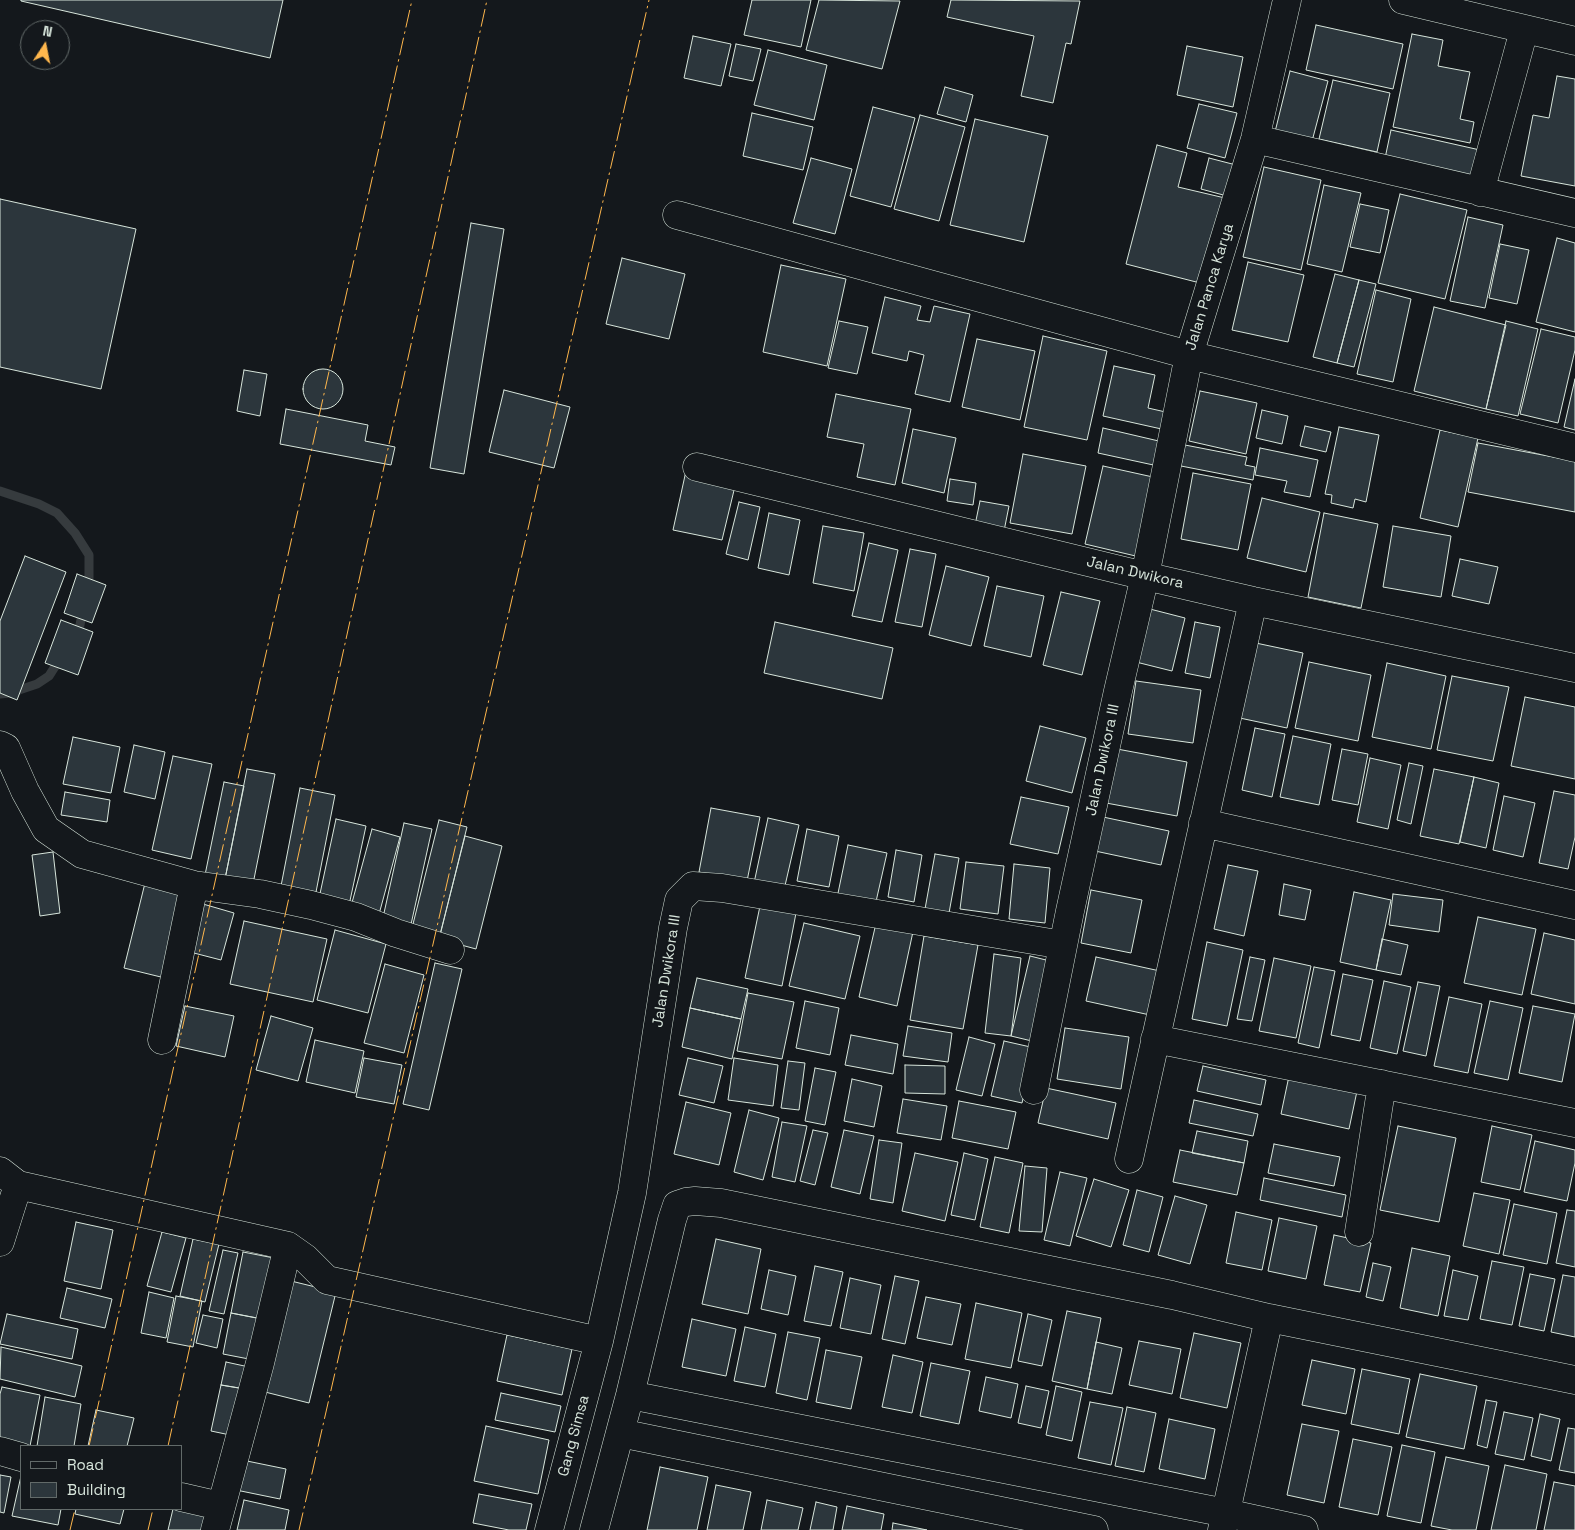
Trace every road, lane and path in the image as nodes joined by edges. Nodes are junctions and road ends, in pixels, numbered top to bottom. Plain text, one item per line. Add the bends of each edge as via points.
1 (1287, 0) edge
2 (1403, 0) edge
3 (1524, 30) junction
4 (1575, 41) edge
5 (1255, 139) junction
6 (1480, 192) junction
7 (1575, 213) edge
8 (677, 215) dead end
9 (1189, 355) junction
10 (1575, 448) edge
11 (697, 467) dead end
12 (1145, 576) junction
13 (1253, 601) junction
14 (1575, 668) edge
15 (3, 746) edge
16 (1203, 823) junction
17 (194, 885) junction
18 (1575, 905) edge
19 (1063, 945) junction
20 (450, 950) dead end
21 (1156, 1039) junction
22 (162, 1040) dead end
23 (1382, 1084) junction
24 (1034, 1090) dead end
25 (1575, 1123) edge
26 (1129, 1159) dead end
27 (9, 1178) edge
28 (1359, 1232) dead end
29 (0, 1242) edge
30 (288, 1246) junction
31 (1269, 1318) junction
32 (599, 1341) junction
33 (1575, 1380) edge
34 (630, 1395) junction
35 (620, 1433) junction
36 (0, 1451) edge
37 (20, 1457) edge
38 (182, 1498) edge
39 (217, 1518) edge
40 (1224, 1522) edge
41 (549, 1530) edge
42 (594, 1530) edge
43 (1094, 1530) edge
44 (1304, 1530) edge

1 - 5 street, Jalan Panca Karya
2 - 3 street
3 - 4 street
3 - 6 street
5 - 6 street
5 - 9 street, Jalan Panca Karya
6 - 7 street
8 - 9 street
9 - 10 street
9 - 12 street, Jalan Panca Karya
11 - 12 street, Jalan Dwikora
12 - 13 street, Jalan Dwikora
12 - 19 street, Jalan Dwikora III
13 - 14 street, Jalan Dwikora
13 - 16 street
15 - 17 street via 46,829 82,854
16 - 18 street
16 - 21 street
17 - 20 street via 311,905
17 - 22 street
19 - 24 street, Jalan Dwikora III
19 - 32 street, Jalan Dwikora III via 722,888 693,886 679,900 673,928 632,1192
21 - 23 street
21 - 26 street
23 - 25 street
23 - 28 street
27 - 29 street
27 - 30 street
30 - 32 street via 327,1280
30 - 39 street
31 - 33 street
31 - 34 street via 722,1202 696,1201 677,1206 672,1220
31 - 40 street
32 - 41 street, Gang Simsa
34 - 35 street
34 - 40 street
35 - 42 street
35 - 43 street
36 - 37 street
38 - 39 street
40 - 44 street

